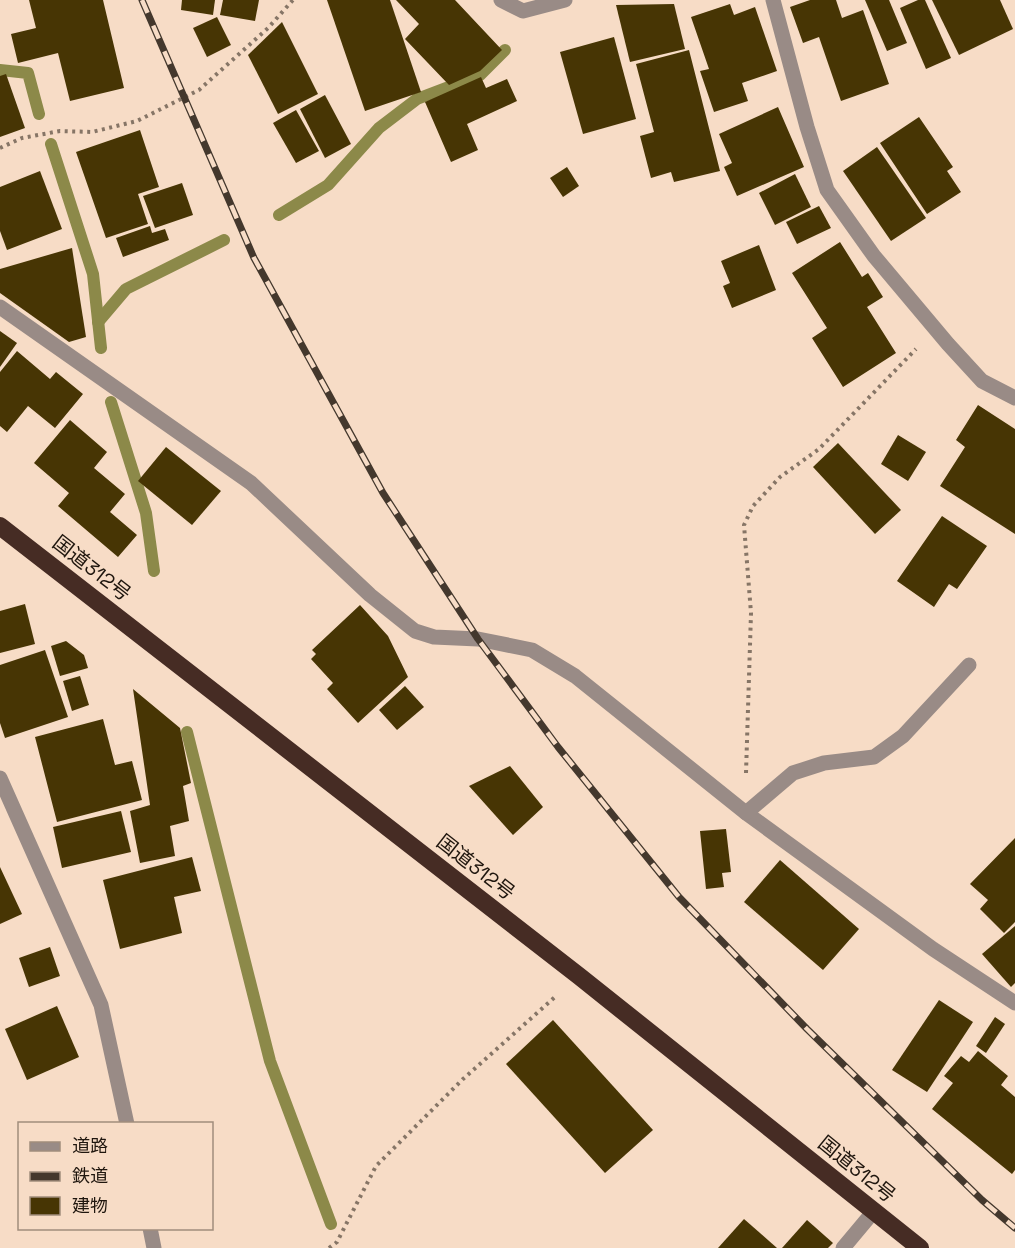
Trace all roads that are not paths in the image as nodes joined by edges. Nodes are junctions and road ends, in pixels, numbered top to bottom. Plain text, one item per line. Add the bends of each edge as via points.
1 (501, 0) edge
2 (565, 0) edge
3 (773, 0) edge
4 (0, 307) edge
5 (1015, 398) edge
6 (0, 526) edge
7 (969, 665) dead end
8 (0, 778) edge
9 (746, 813) junction
10 (1015, 1003) edge
11 (127, 1122) edge
12 (874, 1211) junction
13 (150, 1230) edge
14 (154, 1248) edge
15 (843, 1248) edge
16 (920, 1248) edge

1 - 2 street via 523,11
3 - 5 street via 827,190 874,256 982,381
4 - 9 street via 251,483 370,595 415,631 532,650 574,676
6 - 12 highway, 国道312号
7 - 9 street via 903,736 874,757 824,763 793,773
8 - 11 street via 101,1005
9 - 10 street via 933,950
12 - 15 street
12 - 16 highway, 国道312号
13 - 14 street

